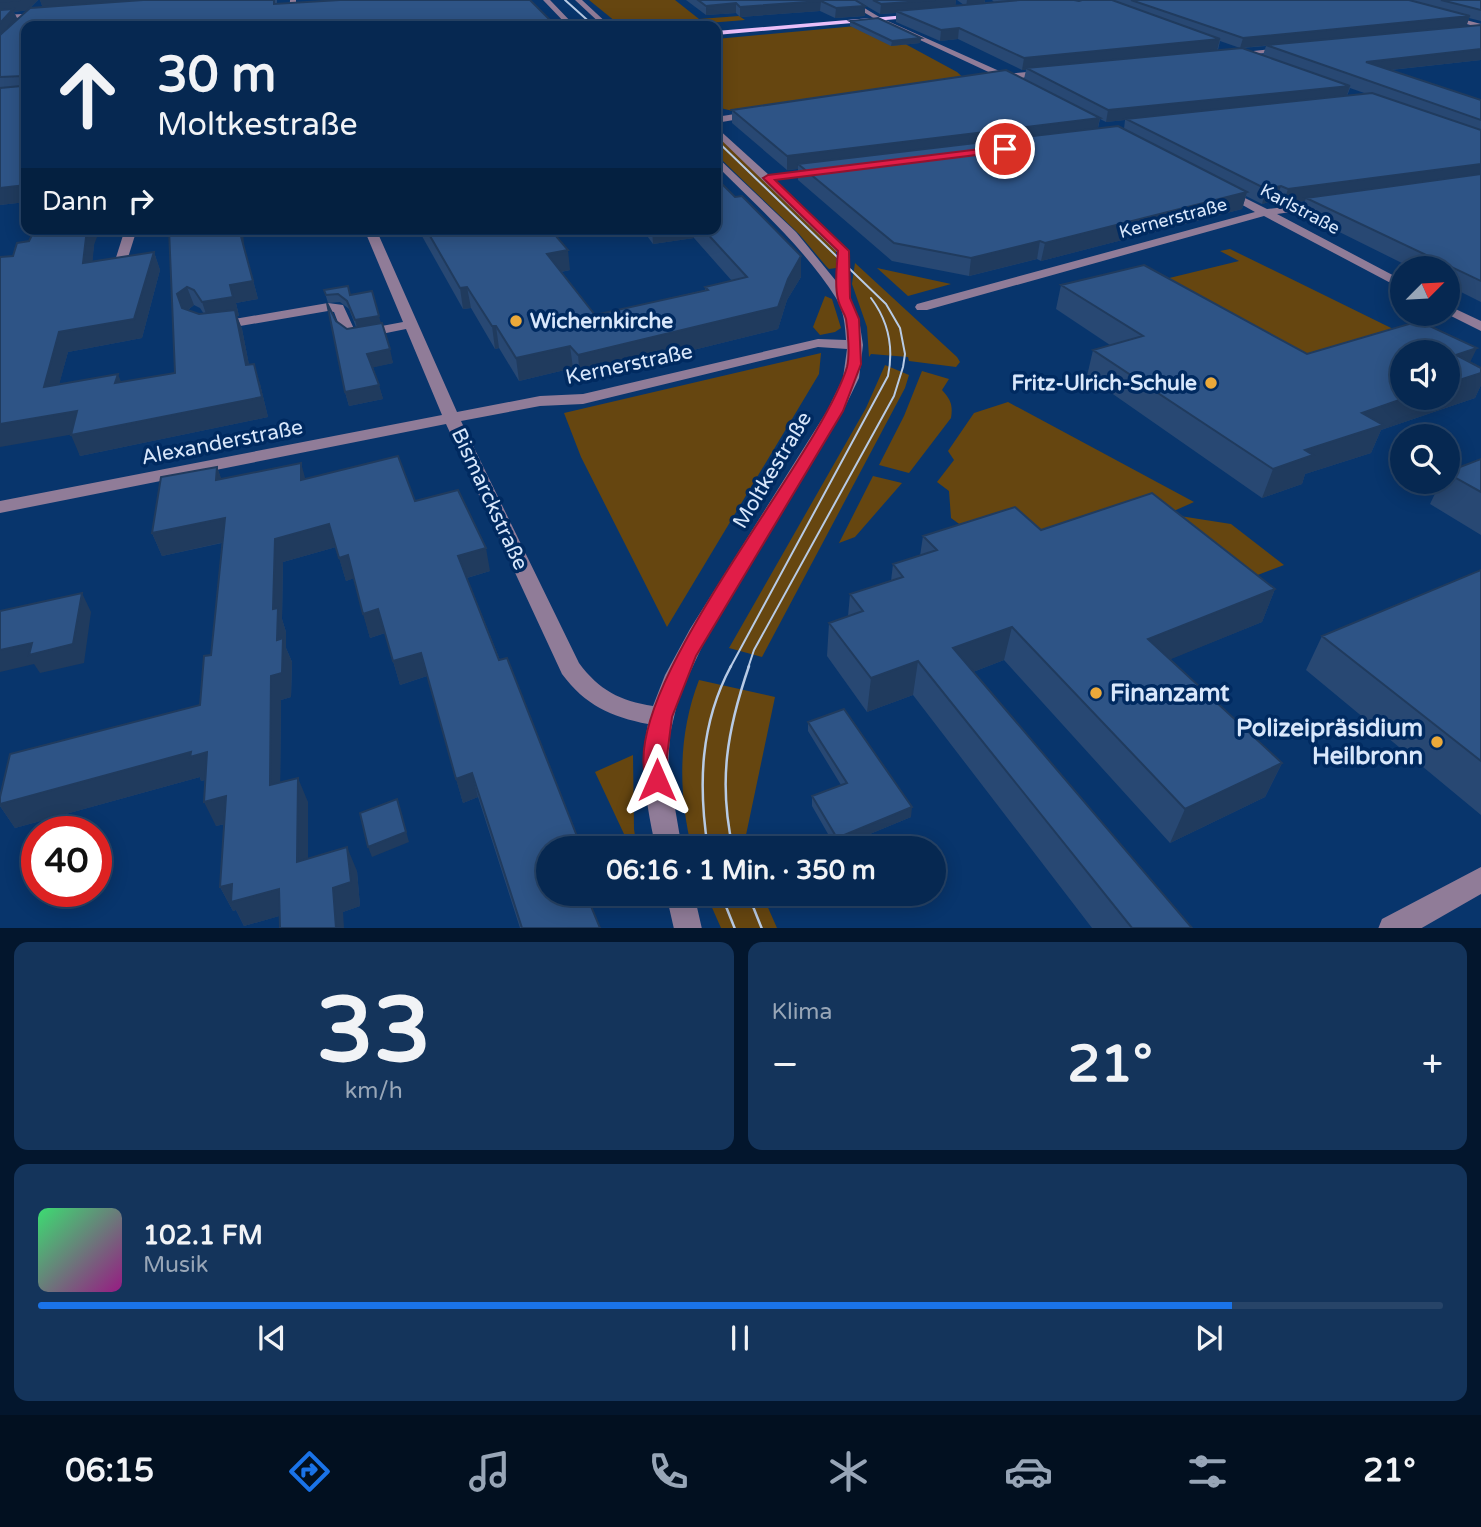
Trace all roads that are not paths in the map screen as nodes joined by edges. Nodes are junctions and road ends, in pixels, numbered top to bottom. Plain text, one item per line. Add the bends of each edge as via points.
1 (293, 0) edge
2 (547, 0) edge
3 (578, 0) edge
4 (846, 0) edge
5 (40, 5) edge
6 (307, 10) edge
7 (293, 11) junction
8 (886, 11) junction
9 (50, 13) edge
10 (868, 14) junction
11 (31, 15) junction
12 (1444, 16) edge
13 (0, 17) edge
14 (899, 18) junction
15 (879, 19) junction
16 (25, 21) edge
17 (293, 21) edge
18 (566, 21) edge
19 (601, 21) edge
20 (21, 25) edge
21 (721, 26) edge
22 (1481, 28) edge
23 (17, 29) edge
24 (1456, 32) edge
25 (721, 33) edge
26 (1217, 44) edge
27 (1295, 48) edge
28 (1241, 53) junction
29 (1219, 55) edge
30 (1267, 63) edge
31 (1063, 70) edge
32 (994, 71) junction
33 (1005, 76) junction
34 (984, 80) edge
35 (1030, 89) edge
36 (762, 113) edge
37 (721, 119) edge
38 (721, 135) edge
39 (721, 164) edge
40 (832, 170) edge
41 (768, 178) junction
42 (1212, 184) edge
43 (1338, 202) edge
44 (1266, 212) junction
45 (129, 235) edge
46 (373, 235) edge
47 (119, 267) edge
48 (1390, 279) edge
49 (843, 298) junction
50 (922, 307) dead end
51 (1460, 316) edge
52 (197, 324) edge
53 (412, 324) junction
54 (1481, 327) edge
55 (856, 345) junction
56 (452, 421) junction
57 (0, 507) edge
58 (661, 717) junction
59 (666, 836) edge
60 (1481, 880) edge
61 (683, 906) edge
62 (688, 928) edge
63 (1394, 928) edge

1 - 7 street
2 - 18 street
3 - 19 street
4 - 10 street
5 - 11 street
6 - 7 street
7 - 17 street
8 - 10 main road
8 - 14 street
8 - 14 main road via 927,12
9 - 11 street
10 - 15 street
10 - 21 main road
11 - 13 street
11 - 16 street
12 - 22 street
14 - 15 main road
14 - 32 street
15 - 25 main road
15 - 32 street
20 - 23 street
22 - 24 street
26 - 28 street
27 - 28 street
28 - 29 street
28 - 30 street
31 - 33 street
32 - 33 street
33 - 34 street
33 - 35 street
36 - 37 street
38 - 41 street, Moltkestraße
39 - 49 street, Moltkestraße via 792,235
40 - 41 street
41 - 49 street, Moltkestraße via 843,251
42 - 44 street, Karlstraße
43 - 44 street, Kernerstraße
44 - 48 street, Karlstraße
44 - 50 street, Kernerstraße
45 - 47 street
46 - 53 street, Bismarckstraße
49 - 55 street, Moltkestraße
51 - 54 street
52 - 53 street via 219,326 328,307 338,308 352,336
53 - 56 street, Bismarckstraße
55 - 56 street, Kernerstraße via 818,343 583,399 540,401
55 - 58 street, Moltkestraße via 851,378 835,411 686,655
56 - 57 street, Alexanderstraße
56 - 58 street, Bismarckstraße via 579,682 610,705
58 - 59 street via 656,756
60 - 63 street
61 - 62 street

